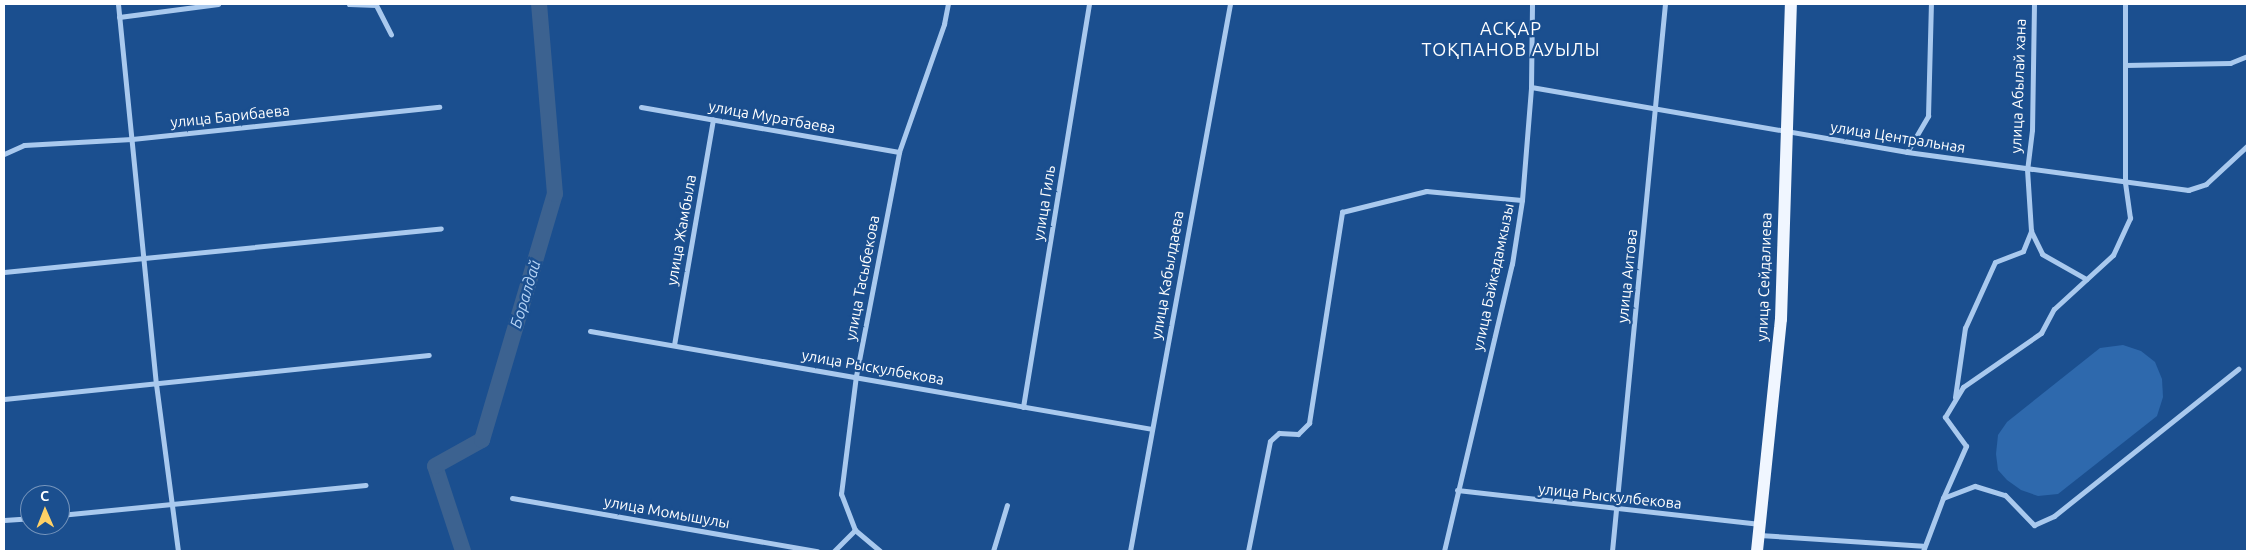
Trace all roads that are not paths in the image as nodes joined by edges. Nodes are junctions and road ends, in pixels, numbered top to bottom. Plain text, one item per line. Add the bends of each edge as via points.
1 (118, 4) edge
2 (218, 4) edge
3 (349, 4) edge
4 (948, 4) edge
5 (1089, 4) edge
6 (1230, 4) edge
7 (1532, 4) edge
8 (1666, 4) edge
9 (1791, 4) edge
10 (1931, 4) edge
11 (2034, 4) edge
12 (2125, 4) edge
13 (119, 17) junction
14 (391, 34) dead end
15 (2247, 56) edge
16 (2124, 65) junction
17 (1531, 88) junction
18 (439, 106) dead end
19 (641, 107) dead end
20 (1656, 109) junction
21 (713, 119) junction
22 (1785, 132) junction
23 (132, 140) junction
24 (2247, 146) edge
25 (899, 152) junction
26 (1907, 152) junction
27 (4, 154) edge
28 (2027, 168) junction
29 (2125, 182) junction
30 (1522, 200) junction
31 (441, 228) dead end
32 (2031, 230) junction
33 (145, 259) junction
34 (4, 272) edge
35 (2086, 279) junction
36 (590, 331) dead end
37 (674, 345) junction
38 (429, 355) dead end
39 (2238, 368) dead end
40 (856, 376) junction
41 (156, 384) junction
42 (4, 399) edge
43 (1955, 400) junction
44 (1023, 407) junction
45 (1152, 429) junction
46 (366, 485) dead end
47 (1457, 490) junction
48 (512, 498) dead end
49 (1942, 498) junction
50 (173, 506) junction
51 (1007, 506) dead end
52 (1617, 510) junction
53 (70, 514) edge
54 (20, 519) edge
55 (4, 520) edge
56 (1760, 529) junction
57 (855, 530) junction
58 (1923, 549) edge
59 (178, 551) edge
60 (817, 551) edge
61 (834, 551) edge
62 (880, 551) edge
63 (994, 551) edge
64 (1130, 551) edge
65 (1248, 551) edge
66 (1444, 551) edge
67 (1612, 551) edge
68 (1757, 551) edge

1 - 13 street
2 - 13 street
3 - 14 street via 376,5
4 - 25 street, улица Тасыбекова
5 - 44 street, улица Гиль
6 - 45 street, улица Кабылдаева
7 - 17 street, улица Байкадамкызы
8 - 20 street, улица Аитова
9 - 22 main road, улица Сейдалиева
10 - 26 street via 1928,116
11 - 28 street, улица Абылай хана via 2032,130
12 - 16 street
13 - 23 street
15 - 16 street via 2230,63
16 - 29 street
17 - 20 street, улица Центральная
17 - 30 street, улица Байкадамкызы
18 - 23 street, улица Барибаева
19 - 21 street, улица Муратбаева
20 - 22 street, улица Центральная
20 - 52 street, улица Аитова
21 - 25 street, улица Муратбаева
21 - 37 street, улица Жамбыла
22 - 26 street, улица Центральная
22 - 56 main road, улица Сейдалиева via 1780,319
23 - 27 street, улица Барибаева via 24,145
23 - 33 street
24 - 29 street, улица Центральная via 2206,184 2193,190
25 - 40 street, улица Тасыбекова
26 - 28 street, улица Центральная
28 - 29 street, улица Центральная
28 - 32 street, улица Абылай хана
29 - 35 street via 2130,218 2113,255
30 - 47 street, улица Байкадамкызы via 1512,264
30 - 65 street via 1426,190 1342,212 1308,423 1298,434 1279,433 1270,441
31 - 33 street
32 - 35 street via 2042,254
32 - 43 street via 2023,252 1995,262 1968,320
33 - 34 street
33 - 41 street
35 - 43 street via 2054,309 2041,333 1963,387
36 - 37 street, улица Рыскулбекова
37 - 40 street, улица Рыскулбекова
38 - 41 street
39 - 49 street via 2054,516 2034,525 2005,495 1974,486
40 - 44 street, улица Рыскулбекова
40 - 57 street, улица Тасыбекова via 841,494
41 - 42 street
41 - 50 street
43 - 49 street via 1945,417 1966,446
44 - 45 street, улица Рыскулбекова
45 - 64 street, улица Кабылдаева
46 - 50 street
47 - 52 street, улица Рыскулбекова
47 - 66 street, улица Байкадамкызы
48 - 60 street, улица Момышулы
49 - 58 street
50 - 53 street
50 - 59 street
51 - 63 street
52 - 56 street, улица Рыскулбекова
52 - 67 street, улица Аитова
54 - 55 street
56 - 58 street, улица Рыскулбекова
56 - 68 main road, улица Сейдалиева
57 - 61 street
57 - 62 street, улица Тасыбекова

